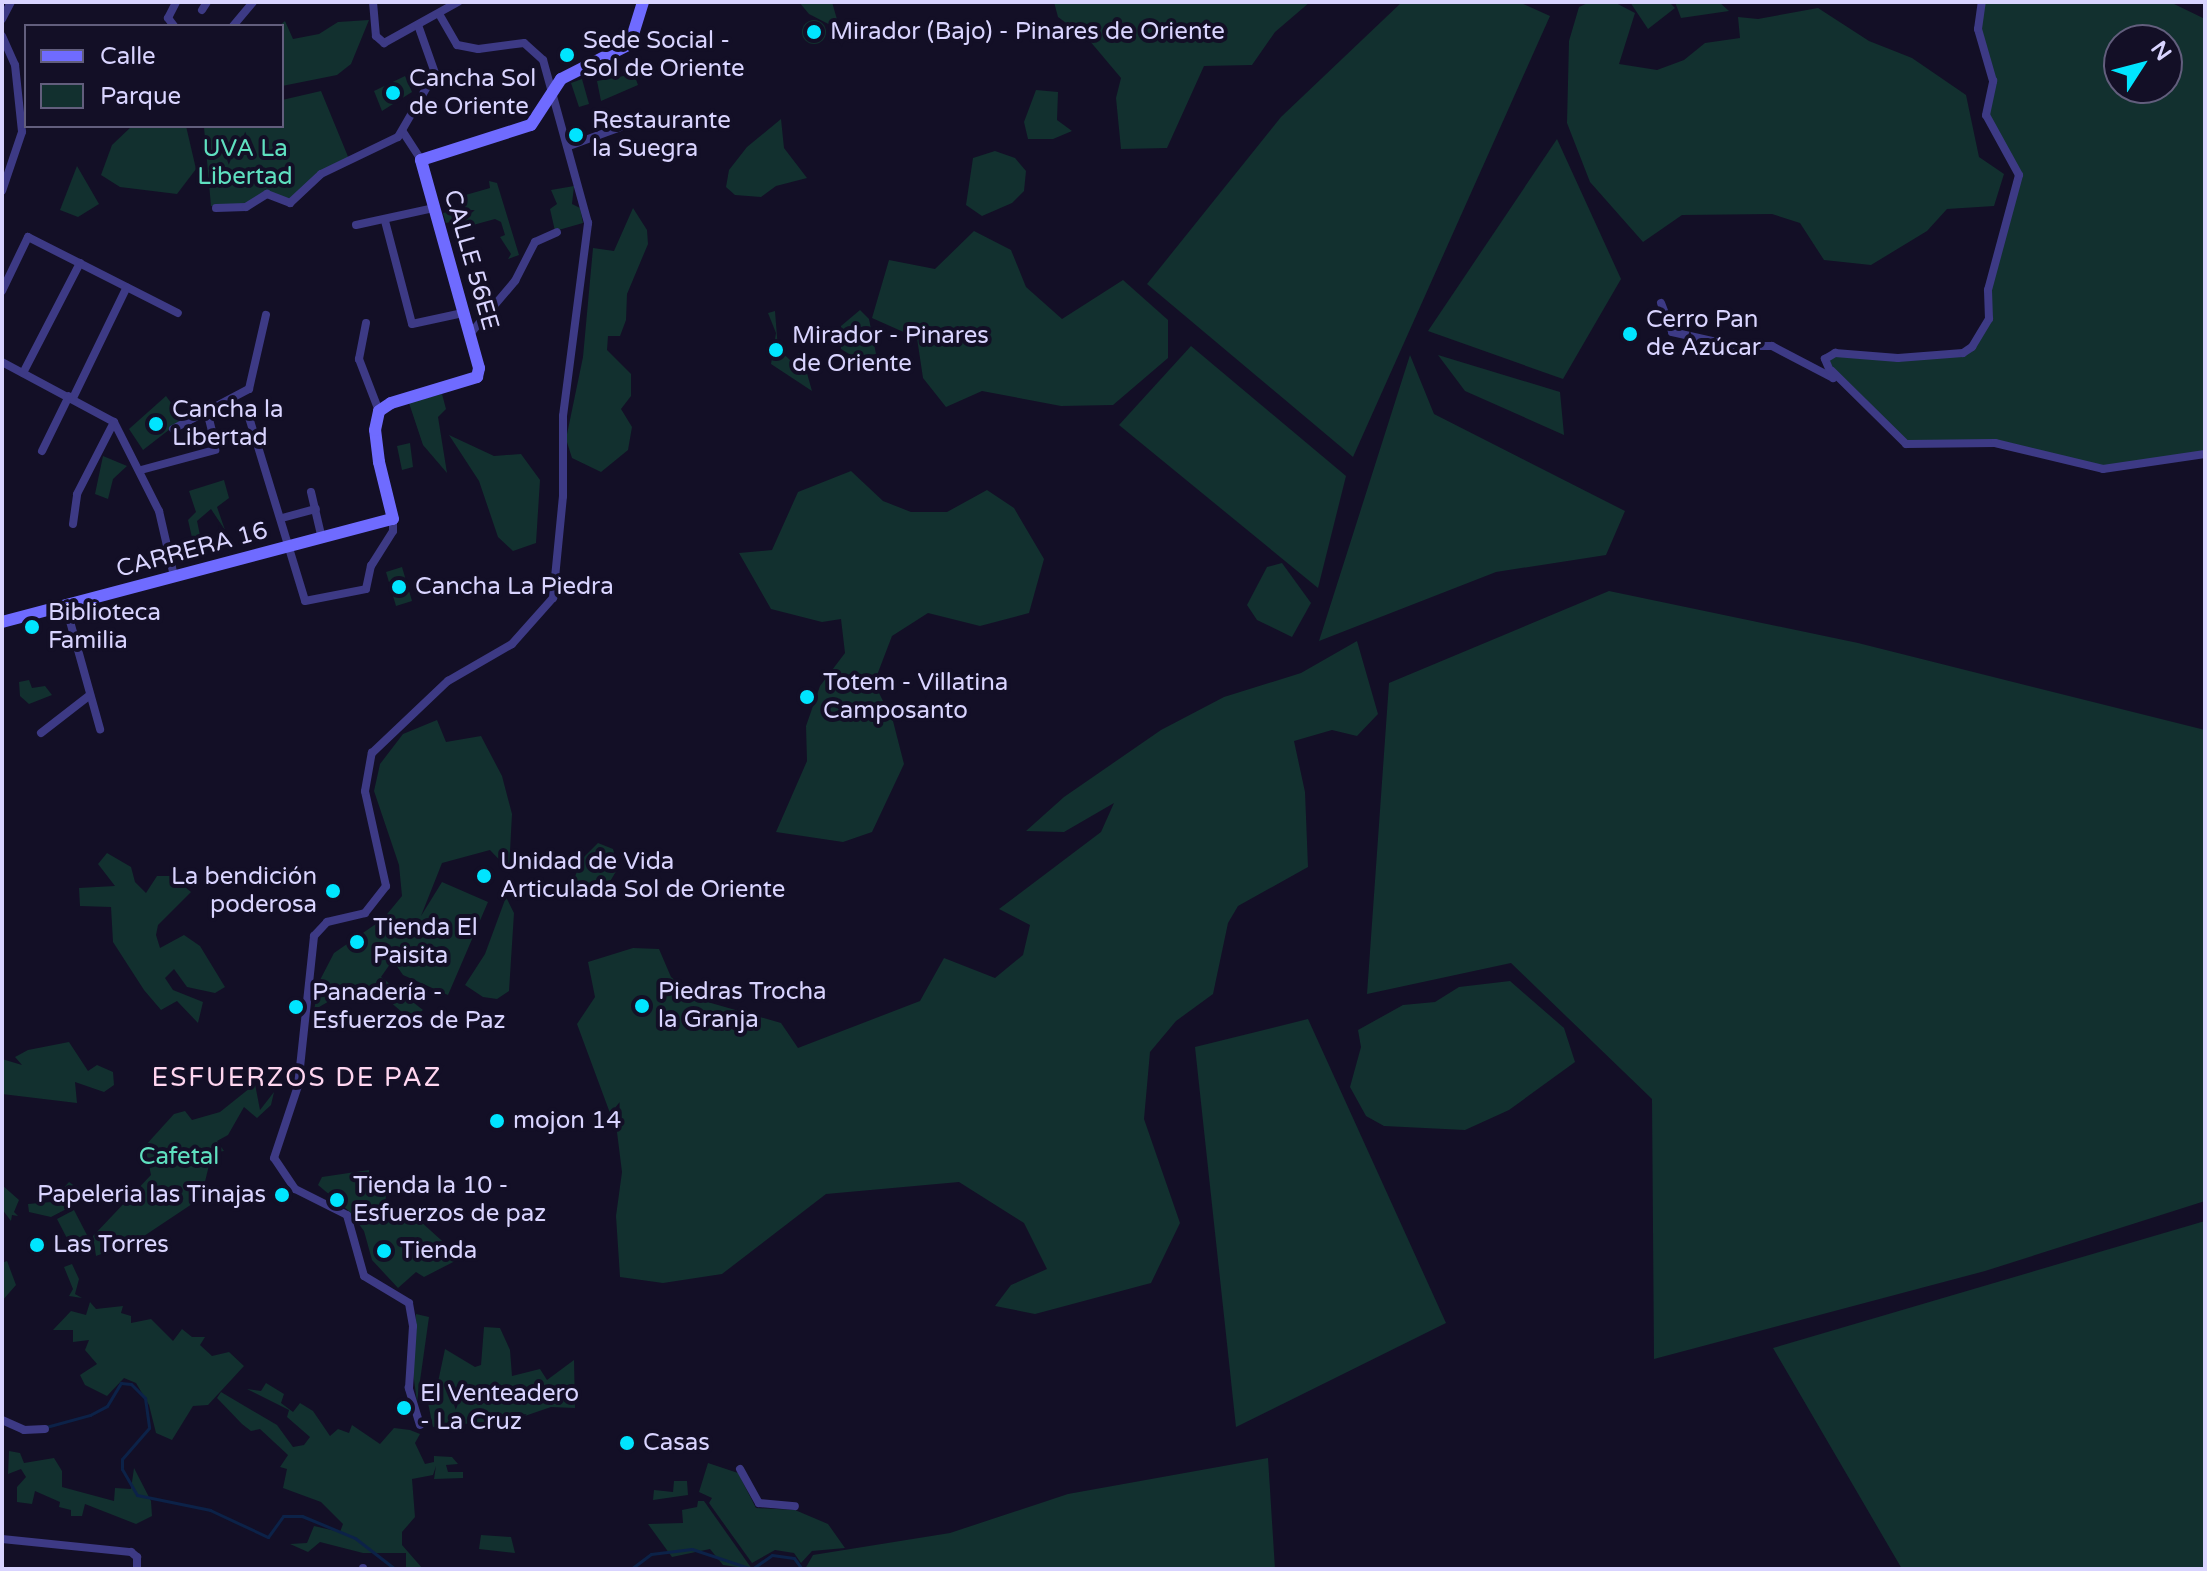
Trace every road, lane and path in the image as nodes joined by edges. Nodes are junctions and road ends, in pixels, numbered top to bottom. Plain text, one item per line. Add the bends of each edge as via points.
1 (11, 2) edge
2 (176, 2) edge
3 (253, 2) edge
4 (373, 2) edge
5 (458, 2) edge
6 (643, 2) edge
7 (1982, 2) edge
8 (440, 15) junction
9 (2, 19) edge
10 (172, 24) edge
11 (235, 24) edge
12 (418, 25) junction
13 (2, 36) edge
14 (553, 95) junction
15 (626, 125) dead end
16 (403, 132) junction
17 (569, 146) junction
18 (423, 158) junction
19 (2, 191) edge
20 (216, 208) dead end
21 (433, 208) junction
22 (385, 221) junction
23 (356, 225) dead end
24 (557, 232) dead end
25 (80, 263) junction
26 (127, 287) junction
27 (2, 291) edge
28 (1661, 303) dead end
29 (178, 313) dead end
30 (463, 313) junction
31 (266, 315) dead end
32 (366, 323) dead end
33 (470, 334) junction
34 (2, 362) edge
35 (1829, 368) junction
36 (23, 373) junction
37 (71, 397) junction
38 (207, 411) junction
39 (379, 411) junction
40 (248, 414) dead end
41 (114, 422) junction
42 (173, 429) dead end
43 (42, 451) dead end
44 (2205, 454) edge
45 (141, 470) junction
46 (311, 492) dead end
47 (316, 509) junction
48 (282, 518) junction
49 (393, 519) junction
50 (73, 524) dead end
51 (322, 539) junction
52 (292, 546) junction
53 (174, 576) junction
54 (66, 607) junction
55 (2, 622) edge
56 (90, 695) junction
57 (100, 729) dead end
58 (41, 733) dead end
59 (2, 1420) edge
60 (420, 1425) dead end
61 (45, 1429) dead end
62 (740, 1469) dead end
63 (795, 1506) dead end
64 (2, 1539) edge
65 (137, 1569) edge

1 - 9 street
2 - 10 street via 168,18
3 - 11 street
4 - 12 street via 380,41 390,42
5 - 8 street
6 - 14 street via 630,44 561,79
7 - 35 street via 1978,29 1993,81 1986,115 2019,175 1988,290 1989,319 1978,340 1963,353 1874,359 1835,353 1825,359
8 - 12 street
8 - 14 street via 457,45 530,46 543,60
12 - 16 street via 435,73
13 - 19 street via 15,65 22,132
14 - 17 street
14 - 18 street via 531,125
15 - 17 street
16 - 18 street
16 - 20 street via 321,174 290,203 267,194 246,207
17 - 60 street via 588,223 563,418 563,496 553,598 512,644 448,681 372,753 365,791 386,886 365,913 327,922 314,936 298,1086 274,1158 295,1189 347,1215 364,1276 409,1303 409,1388
18 - 21 street, CALLE 56EE
21 - 22 street
21 - 30 street, CALLE 56EE
22 - 23 street
22 - 30 street via 412,324
24 - 33 street via 542,238 500,302
25 - 26 street
25 - 27 street via 28,237
25 - 36 street
26 - 29 street
26 - 37 street
28 - 35 street via 1672,332 1735,346 1772,346 1833,378
30 - 33 street, CALLE 56EE
31 - 38 street via 255,381 237,397
32 - 39 street via 359,359
33 - 39 street, CALLE 56EE via 477,377
34 - 36 street
35 - 44 street via 1906,444 1995,443 2103,469
36 - 37 street
37 - 41 street
37 - 43 street
38 - 42 street
38 - 45 street via 215,447
39 - 49 street via 379,462
40 - 48 street
41 - 45 street
41 - 50 street via 74,505
45 - 53 street via 159,511
46 - 47 street
47 - 48 street
47 - 51 street
48 - 52 street
49 - 51 street, CARRERA 16
49 - 52 street via 393,531 361,593 305,601
51 - 52 street, CARRERA 16
52 - 53 street, CARRERA 16
53 - 54 street, CARRERA 16
54 - 55 street, CARRERA 16
54 - 56 street
56 - 57 street
56 - 58 street
59 - 61 street via 24,1430
62 - 63 street via 759,1503
64 - 65 street via 122,1551 137,1557

